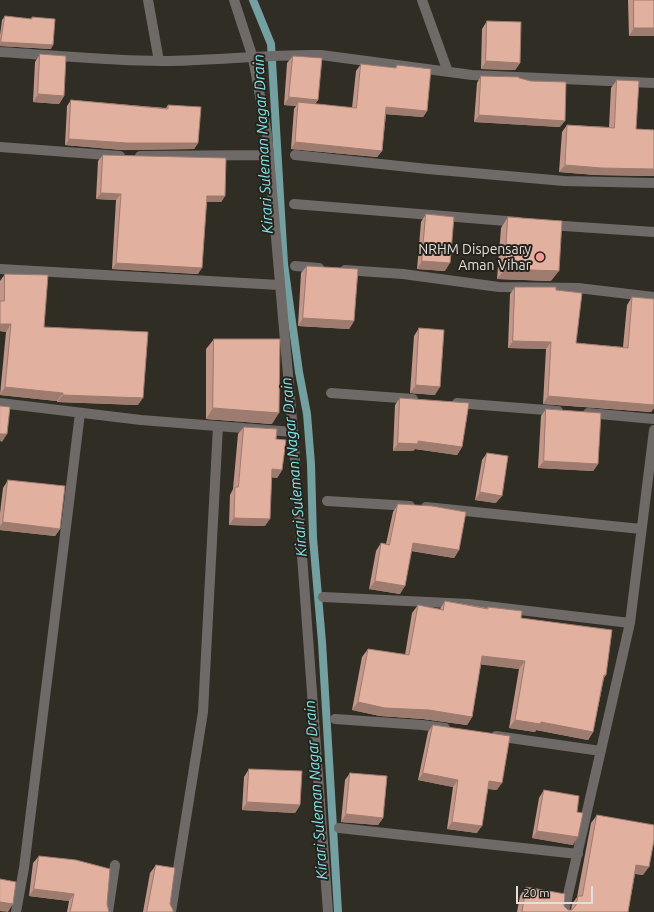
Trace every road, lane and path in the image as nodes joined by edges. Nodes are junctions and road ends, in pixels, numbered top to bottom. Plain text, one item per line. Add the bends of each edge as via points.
1 (148, 0) edge
2 (234, 0) edge
3 (422, 0) edge
4 (0, 52) edge
5 (256, 58) junction
6 (160, 61) junction
7 (448, 72) junction
8 (654, 83) edge
9 (0, 148) edge
10 (268, 155) junction
11 (296, 155) dead end
12 (654, 183) edge
13 (294, 204) dead end
14 (654, 232) edge
15 (295, 266) dead end
16 (0, 270) edge
17 (279, 285) junction
18 (654, 297) edge
19 (331, 393) dead end
20 (422, 400) edge
21 (444, 402) edge
22 (0, 403) edge
23 (80, 413) junction
24 (654, 419) edge
25 (218, 426) junction
26 (654, 430) edge
27 (293, 432) junction
28 (650, 484) edge
29 (327, 501) dead end
30 (641, 529) junction
31 (323, 597) dead end
32 (630, 623) junction
33 (335, 720) dead end
34 (453, 729) edge
35 (484, 734) edge
36 (601, 751) junction
37 (339, 828) dead end
38 (578, 854) junction
39 (115, 865) dead end
40 (16, 912) edge
41 (108, 912) edge
42 (171, 912) edge
43 (328, 912) edge
44 (564, 912) edge

1 - 6 street
2 - 5 street
3 - 7 street
4 - 6 street
5 - 6 street
5 - 7 street via 321,55
5 - 10 street
7 - 8 street
9 - 10 street via 122,156
10 - 17 street
11 - 12 street via 557,180
13 - 14 street
15 - 18 street via 403,274 499,287 578,288
16 - 17 street
17 - 27 street
19 - 20 street
21 - 24 street
22 - 23 street
23 - 25 street
23 - 40 street via 24,868
25 - 27 street
25 - 42 street via 203,712
26 - 28 street
27 - 43 street
28 - 30 street
29 - 30 street via 456,508
30 - 32 street
31 - 32 street via 469,604
32 - 36 street
33 - 34 street
35 - 36 street
36 - 38 street
37 - 38 street
38 - 44 street
39 - 41 street

